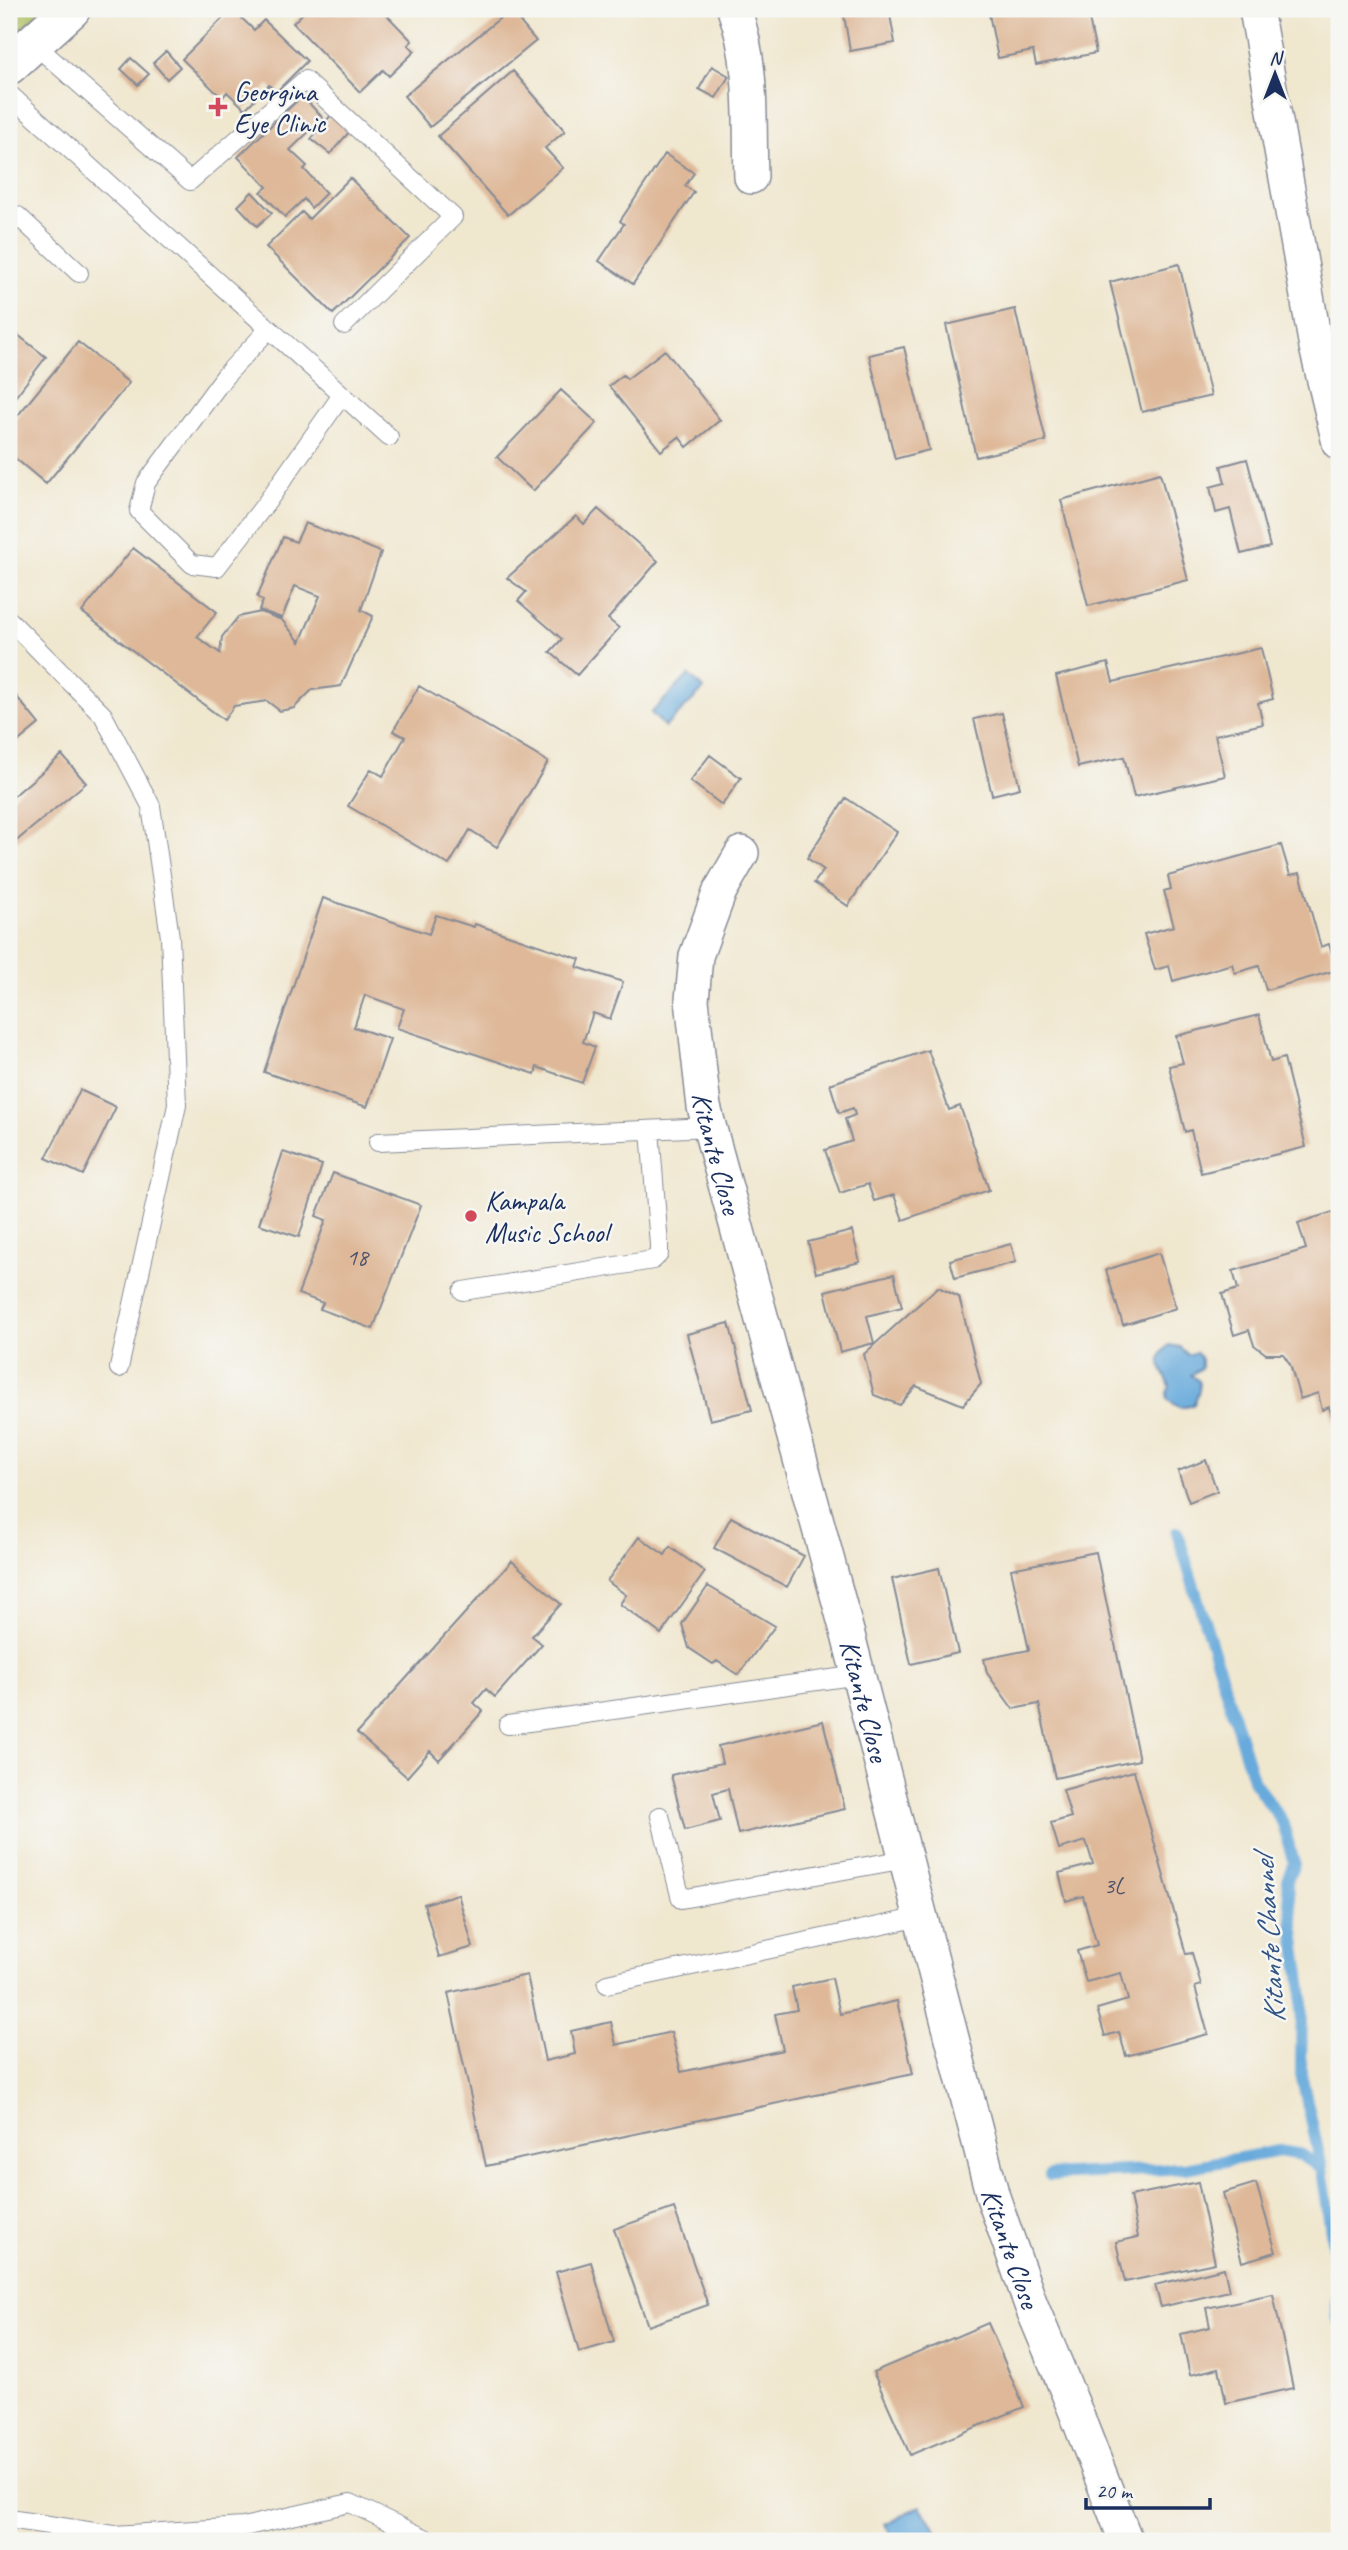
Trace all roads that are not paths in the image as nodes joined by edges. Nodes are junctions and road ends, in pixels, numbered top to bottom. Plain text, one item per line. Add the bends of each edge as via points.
1 (71, 9) edge
2 (734, 9) edge
3 (1256, 9) edge
4 (21, 54) edge
5 (9, 94) edge
6 (751, 177) dead end
7 (9, 226) edge
8 (79, 273) dead end
9 (344, 325) dead end
10 (269, 329) junction
11 (342, 395) junction
12 (390, 437) dead end
13 (1339, 443) edge
14 (9, 620) edge
15 (743, 853) dead end
16 (710, 1127) junction
17 (650, 1130) junction
18 (378, 1142) dead end
19 (463, 1291) dead end
20 (119, 1368) dead end
21 (859, 1675) junction
22 (508, 1725) dead end
23 (660, 1816) dead end
24 (906, 1858) junction
25 (921, 1917) junction
26 (607, 1984) dead end
27 (9, 2519) edge
28 (119, 2538) edge
29 (1119, 2538) edge
30 (431, 2541) edge

1 - 4 main road
2 - 6 street via 748,69
3 - 13 street via 1316,347
4 - 9 lane via 190,181 305,80 453,217
5 - 10 lane
7 - 8 lane via 18,216
10 - 11 lane
10 - 11 lane via 225,376 146,483 139,511 192,564 217,567
11 - 12 lane
14 - 20 lane via 103,715 151,806 170,937 177,1105
15 - 16 street, Kitante Close via 720,891 696,956 692,1000
16 - 17 lane
16 - 21 street, Kitante Close
17 - 18 lane
17 - 19 lane via 659,1245 653,1260
21 - 22 lane
21 - 24 street, Kitante Close
23 - 24 lane via 681,1899
24 - 25 street, Kitante Close
25 - 26 lane
25 - 29 street, Kitante Close via 993,2197
27 - 28 lane
28 - 30 lane via 243,2527 350,2503

